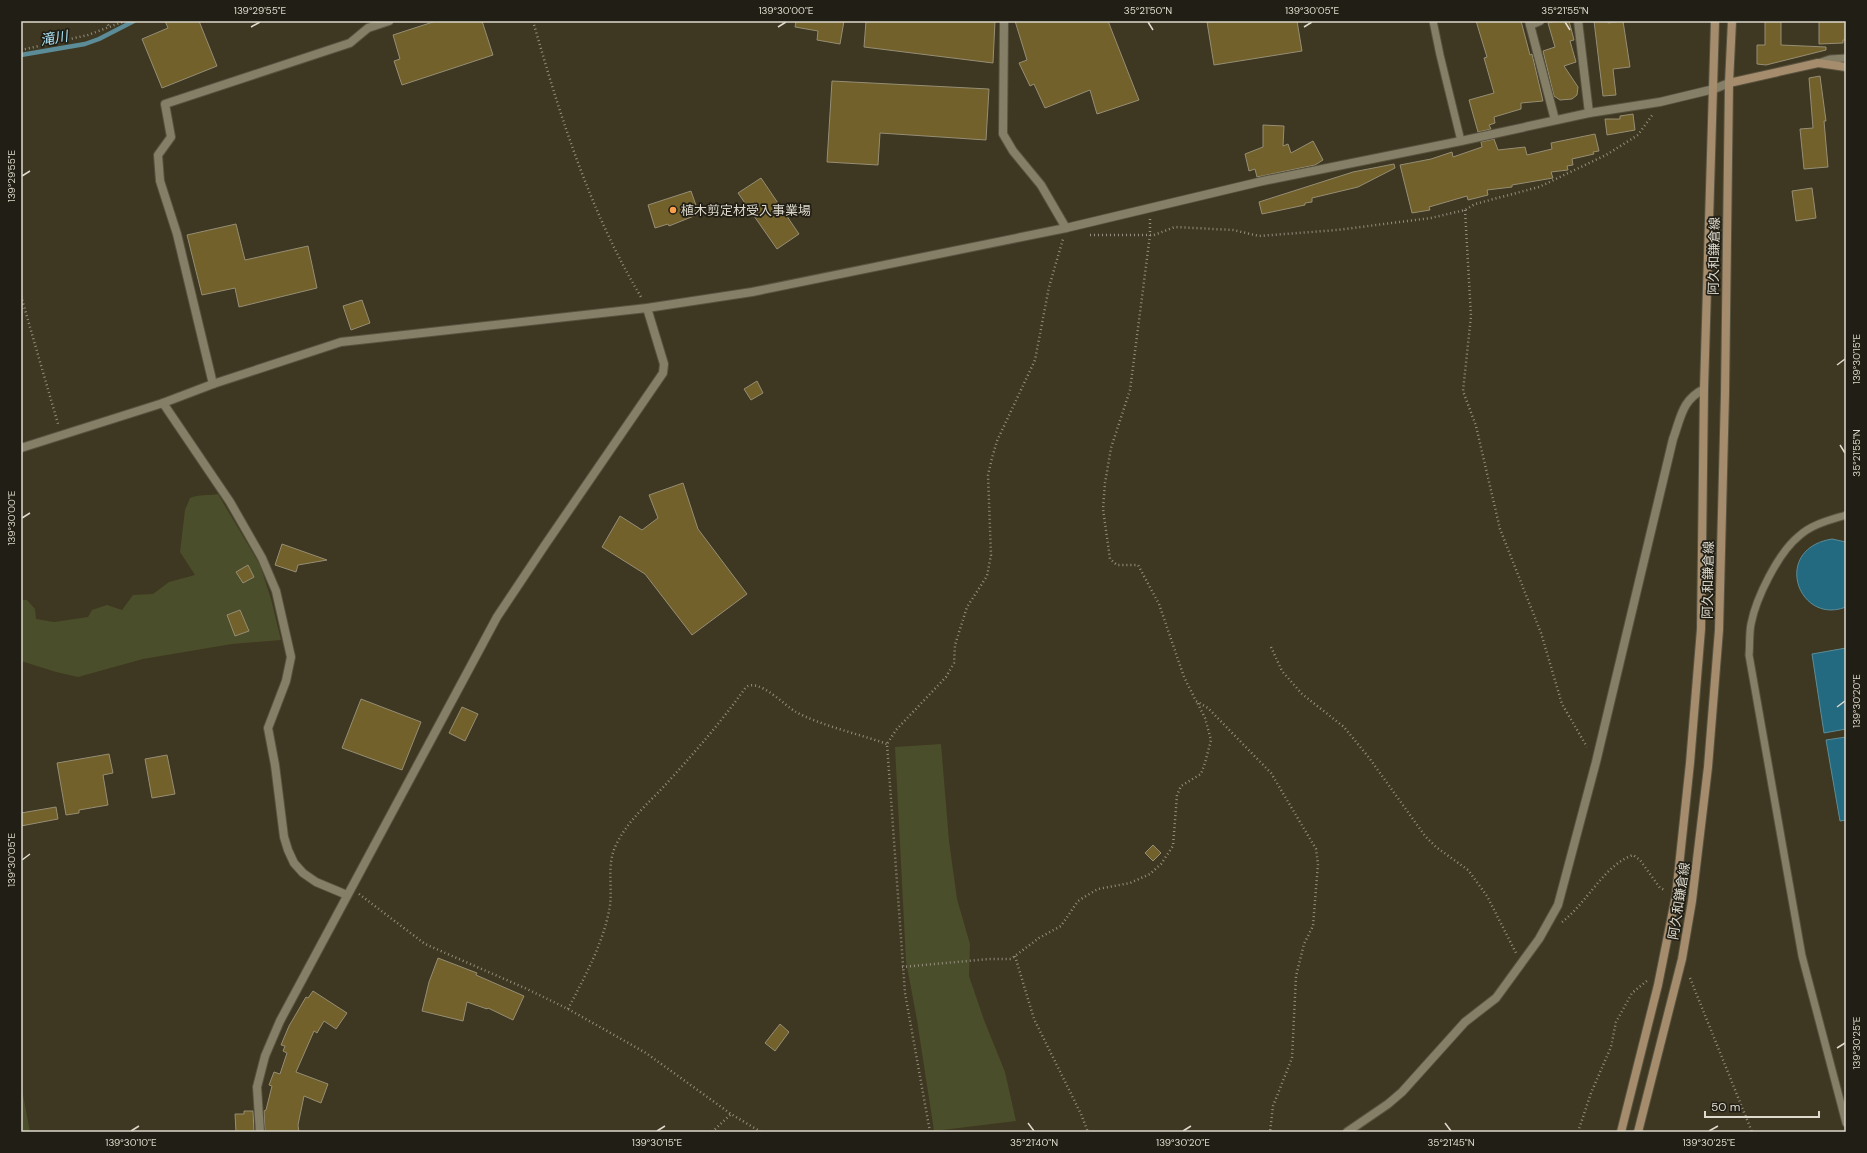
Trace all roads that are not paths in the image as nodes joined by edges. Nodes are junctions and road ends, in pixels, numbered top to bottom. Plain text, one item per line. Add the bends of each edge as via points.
1 (389, 21) edge
2 (1004, 21) edge
3 (1433, 21) edge
4 (1540, 21) edge
5 (1578, 21) edge
6 (1715, 21) edge
7 (1732, 21) edge
8 (1530, 23) edge
9 (1846, 58) edge
10 (1818, 63) junction
11 (1846, 67) edge
12 (1729, 83) junction
13 (1714, 89) junction
14 (1590, 113) junction
15 (1554, 120) junction
16 (1461, 141) junction
17 (1066, 228) junction
18 (647, 308) junction
19 (213, 384) junction
20 (1704, 389) junction
21 (163, 403) junction
22 (21, 448) edge
23 (1846, 515) edge
24 (349, 892) junction
25 (1846, 1123) edge
26 (260, 1132) edge
27 (1347, 1132) edge
28 (1620, 1132) edge
29 (1638, 1132) edge

1 - 19 street via 368,28 350,43 165,104 171,137 158,155 160,181 177,234
2 - 17 street via 1003,134 1013,151 1041,185
3 - 16 lane
4 - 8 street
5 - 14 street
6 - 13 main road, 阿久和鎌倉線
7 - 12 main road, 阿久和鎌倉線
8 - 15 street
9 - 10 lane
10 - 11 main road
10 - 12 main road
12 - 13 street
12 - 29 main road, 阿久和鎌倉線 via 1719,630 1708,767 1692,901 1682,959
13 - 14 street via 1660,102
13 - 20 main road, 阿久和鎌倉線
14 - 15 street
15 - 16 street
16 - 17 street via 1263,181
17 - 18 street via 752,292
18 - 19 street via 341,342
18 - 24 street via 664,364 663,373 497,617
19 - 21 street
20 - 27 street via 1694,394 1684,406 1674,439 1596,762 1558,904 1522,964 1496,998 1465,1022 1402,1092
20 - 28 main road, 阿久和鎌倉線 via 1701,629 1676,895 1661,973
21 - 22 street
21 - 24 street via 230,502 262,558 276,591 291,657 286,681 268,728 288,850 294,863 316,882
23 - 25 lane via 1822,522 1799,536 1784,553 1759,595 1751,625 1749,655 1802,956
24 - 26 street via 269,1044 257,1087

